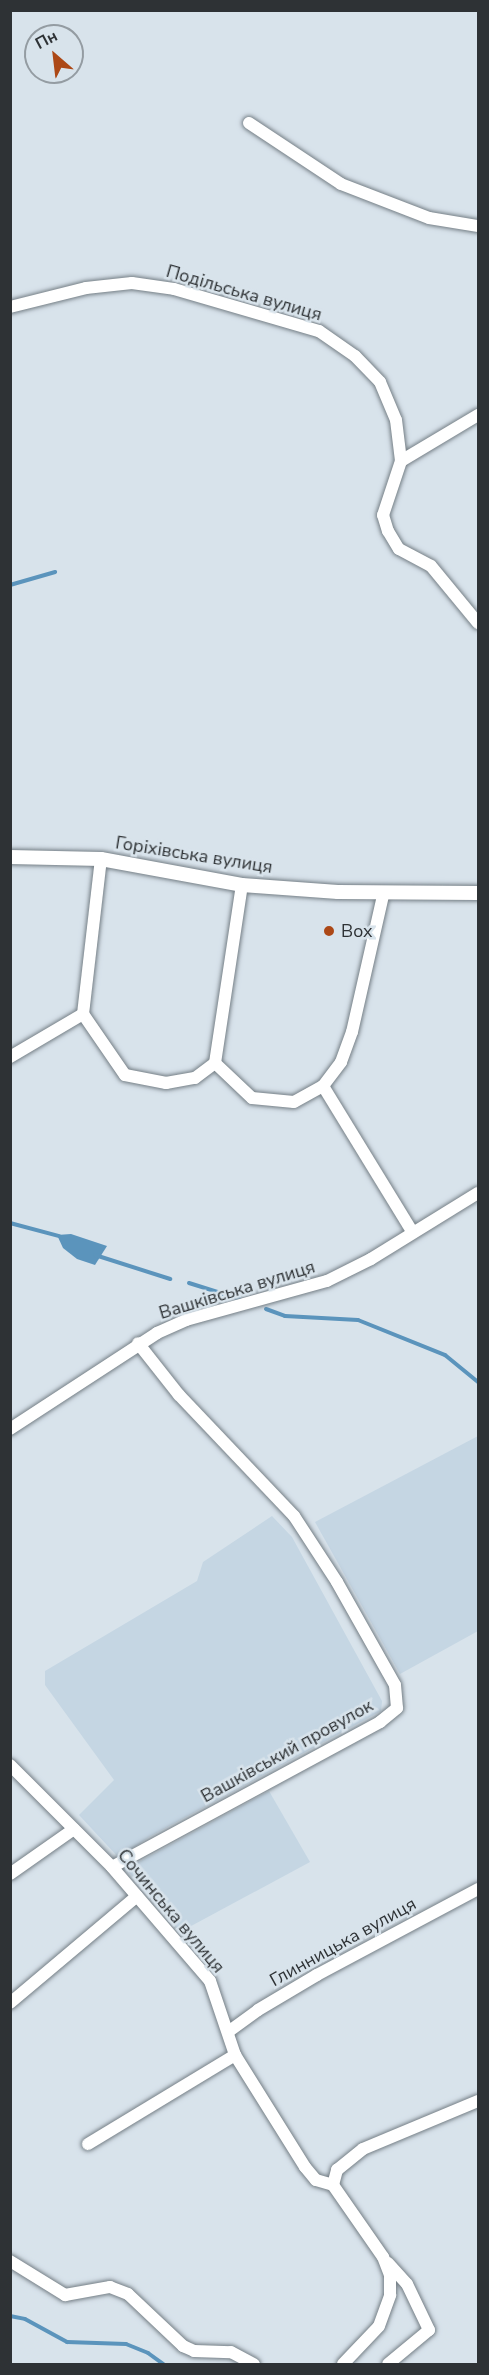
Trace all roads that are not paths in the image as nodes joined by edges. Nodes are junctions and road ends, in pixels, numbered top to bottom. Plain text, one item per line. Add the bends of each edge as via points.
1 (249, 123) dead end
2 (478, 226) edge
3 (10, 307) edge
4 (478, 416) edge
5 (401, 461) junction
6 (478, 623) edge
7 (10, 857) edge
8 (101, 858) junction
9 (242, 885) junction
10 (478, 893) edge
11 (384, 895) junction
12 (82, 1014) junction
13 (10, 1057) edge
14 (215, 1063) junction
15 (323, 1086) junction
16 (478, 1193) edge
17 (412, 1231) junction
18 (138, 1343) junction
19 (10, 1429) edge
20 (10, 1765) edge
21 (74, 1829) junction
22 (112, 1867) junction
23 (10, 1874) edge
24 (478, 1889) edge
25 (137, 1896) junction
26 (10, 2003) edge
27 (228, 2032) junction
28 (235, 2055) junction
29 (478, 2101) edge
30 (88, 2144) dead end
31 (333, 2185) junction
32 (383, 2258) junction
33 (10, 2261) edge
34 (254, 2364) edge
35 (343, 2364) edge
36 (388, 2364) edge

1 - 2 street via 341,184 429,218
3 - 5 street, Подільська вулиця via 86,288 132,283 174,289 319,331 355,356 380,382 401,437
4 - 5 street
5 - 6 street, Подільська вулиця via 383,515 388,531 399,549 431,566
7 - 8 street, Горіхівська вулиця
8 - 9 street, Горіхівська вулиця
8 - 12 street
9 - 11 street, Горіхівська вулиця
9 - 14 street
10 - 11 street, Горіхівська вулиця
11 - 15 street via 352,1032 341,1062
12 - 13 street
12 - 14 street via 125,1075 166,1083 195,1078
14 - 15 street via 252,1098 294,1102
15 - 17 street
16 - 17 street, Вашківська вулиця
17 - 18 street, Вашківська вулиця via 371,1259 327,1281 186,1320
18 - 19 street, Вашківська вулиця
18 - 22 street, Вашківський провулок via 179,1395 294,1516 338,1582 395,1685 397,1708 380,1722
20 - 21 street, Сочинська вулиця
21 - 22 street, Сочинська вулиця
21 - 23 street
22 - 25 street, Сочинська вулиця
24 - 27 street, Глинницька вулиця via 317,1975
25 - 26 street
25 - 27 street, Сочинська вулиця via 210,1982
27 - 28 street, Сочинська вулиця
28 - 30 street
28 - 31 street, Сочинська вулиця via 305,2166 316,2180
29 - 31 street via 363,2149 337,2170
31 - 32 street
32 - 35 street via 390,2275 390,2295 379,2326
32 - 36 street via 407,2284 429,2330
33 - 34 street via 65,2295 110,2287 128,2294 183,2346 194,2351 231,2352

